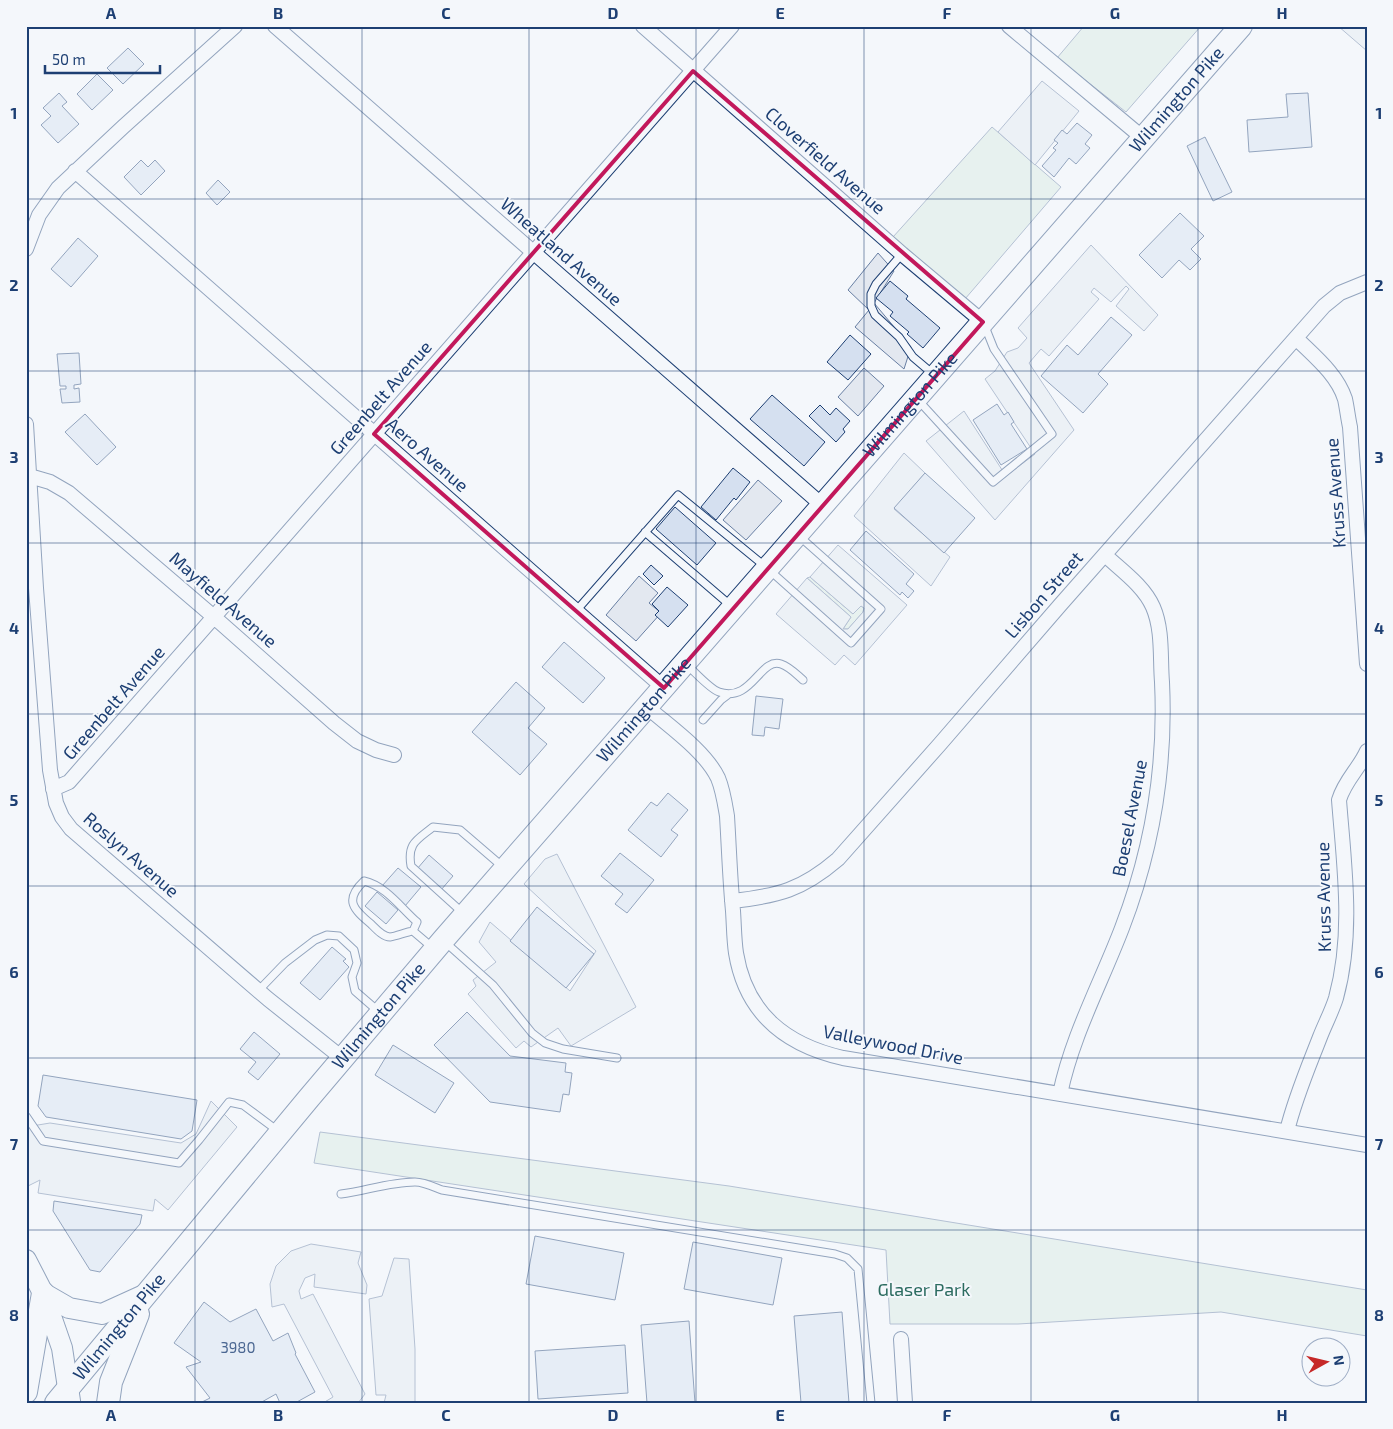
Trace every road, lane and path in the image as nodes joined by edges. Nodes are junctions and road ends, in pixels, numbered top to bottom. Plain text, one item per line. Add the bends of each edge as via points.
1 (235, 26) edge
2 (275, 26) edge
3 (643, 26) edge
4 (732, 26) edge
5 (1009, 26) edge
6 (1241, 26) edge
7 (693, 71) junction
8 (1143, 138) junction
9 (75, 172) junction
10 (26, 249) edge
11 (534, 253) junction
12 (902, 254) junction
13 (1367, 282) edge
14 (983, 322) junction
15 (1296, 338) junction
16 (935, 376) junction
17 (916, 398) junction
18 (26, 424) edge
19 (374, 434) junction
20 (28, 475) edge
21 (822, 505) junction
22 (645, 532) junction
23 (797, 534) junction
24 (1105, 554) junction
25 (767, 568) junction
26 (733, 607) junction
27 (576, 611) junction
28 (214, 617) junction
29 (685, 663) junction
30 (1367, 664) edge
31 (803, 680) dead end
32 (664, 688) junction
33 (729, 694) junction
34 (647, 707) junction
35 (703, 720) dead end
36 (394, 755) dead end
37 (1365, 760) edge
38 (53, 789) junction
39 (505, 869) junction
40 (732, 901) junction
41 (466, 914) junction
42 (413, 931) junction
43 (439, 945) junction
44 (258, 991) junction
45 (380, 1013) junction
46 (342, 1058) junction
47 (617, 1058) dead end
48 (1060, 1094) junction
49 (26, 1116) edge
50 (1287, 1131) junction
51 (280, 1133) junction
52 (1367, 1145) edge
53 (341, 1194) dead end
54 (26, 1260) edge
55 (43, 1293) junction
56 (146, 1294) junction
57 (901, 1339) dead end
58 (26, 1392) edge
59 (65, 1398) edge
60 (108, 1403) edge
61 (871, 1403) edge
62 (905, 1403) edge

1 - 9 street
2 - 11 street, Wheatland Avenue
3 - 7 street, Cloverfield Avenue
4 - 7 street, Greenbelt Avenue
5 - 8 street
6 - 8 main road, Wilmington Pike
7 - 11 street, Greenbelt Avenue
7 - 12 street, Cloverfield Avenue
8 - 14 main road, Wilmington Pike
9 - 10 street via 39,215
9 - 19 street, Aero Avenue
11 - 19 street, Greenbelt Avenue
11 - 21 street, Wheatland Avenue
12 - 14 street, Cloverfield Avenue
12 - 16 lane via 876,284 871,294 871,306 875,315
13 - 15 street, Lisbon Street via 1340,293
14 - 16 main road, Wilmington Pike
14 - 17 lane via 994,349 1052,434 993,482
15 - 24 street, Lisbon Street
15 - 30 street, Kruss Avenue via 1326,366 1344,398 1350,427
16 - 17 main road, Wilmington Pike
17 - 21 main road, Wilmington Pike
18 - 20 street, Roslyn Avenue
19 - 27 street, Aero Avenue
19 - 28 street, Greenbelt Avenue
20 - 28 street, Mayfield Avenue via 69,493
20 - 38 street, Roslyn Avenue
21 - 23 main road, Wilmington Pike
22 - 25 lane via 678,495
22 - 26 lane
22 - 27 lane
23 - 25 main road, Wilmington Pike
23 - 25 lane via 881,609 851,643
24 - 40 street, Lisbon Street via 838,859 795,889 764,898
24 - 48 street, Boesel Avenue via 1146,594 1158,622 1162,692 1158,789 1140,876 1072,1050
25 - 26 main road, Wilmington Pike
26 - 29 main road, Wilmington Pike
27 - 32 street, Aero Avenue
28 - 36 street, Mayfield Avenue via 357,741
28 - 38 street, Greenbelt Avenue via 69,782
29 - 32 main road, Wilmington Pike
29 - 33 lane via 717,692
31 - 33 lane via 779,663 770,665 741,692
32 - 34 main road, Wilmington Pike
33 - 35 lane
34 - 39 main road, Wilmington Pike
34 - 40 street, Valleywood Drive via 705,759 718,778 727,816
37 - 50 street, Kruss Avenue via 1343,788 1340,800 1346,930 1336,998 1294,1102
38 - 44 street, Roslyn Avenue via 62,817 72,829
39 - 41 main road, Wilmington Pike
39 - 41 lane via 460,830 433,827 412,844 411,866
40 - 48 street, Valleywood Drive via 736,954 753,1001 781,1032 802,1046 842,1058
41 - 43 main road, Wilmington Pike
42 - 42 lane via 417,922 385,891 364,881 354,891 355,910 381,933 389,937
42 - 43 lane
43 - 45 main road, Wilmington Pike
43 - 47 lane via 493,985 532,1033 545,1043
44 - 45 lane via 315,940 327,935 339,936 354,950 357,962 352,977 355,991
44 - 46 street, Roslyn Avenue
45 - 46 main road, Wilmington Pike
46 - 51 main road, Wilmington Pike
48 - 50 street, Valleywood Drive
49 - 51 lane via 43,1141 179,1163 229,1102 242,1105
50 - 52 street, Valleywood Drive
51 - 56 main road, Wilmington Pike
53 - 61 lane via 416,1182 442,1190 847,1258 858,1269
54 - 55 main road
55 - 56 main road via 69,1308 102,1314
55 - 58 main road
55 - 59 main road via 62,1348
56 - 59 main road, Wilmington Pike
56 - 60 main road via 111,1382
57 - 62 street

